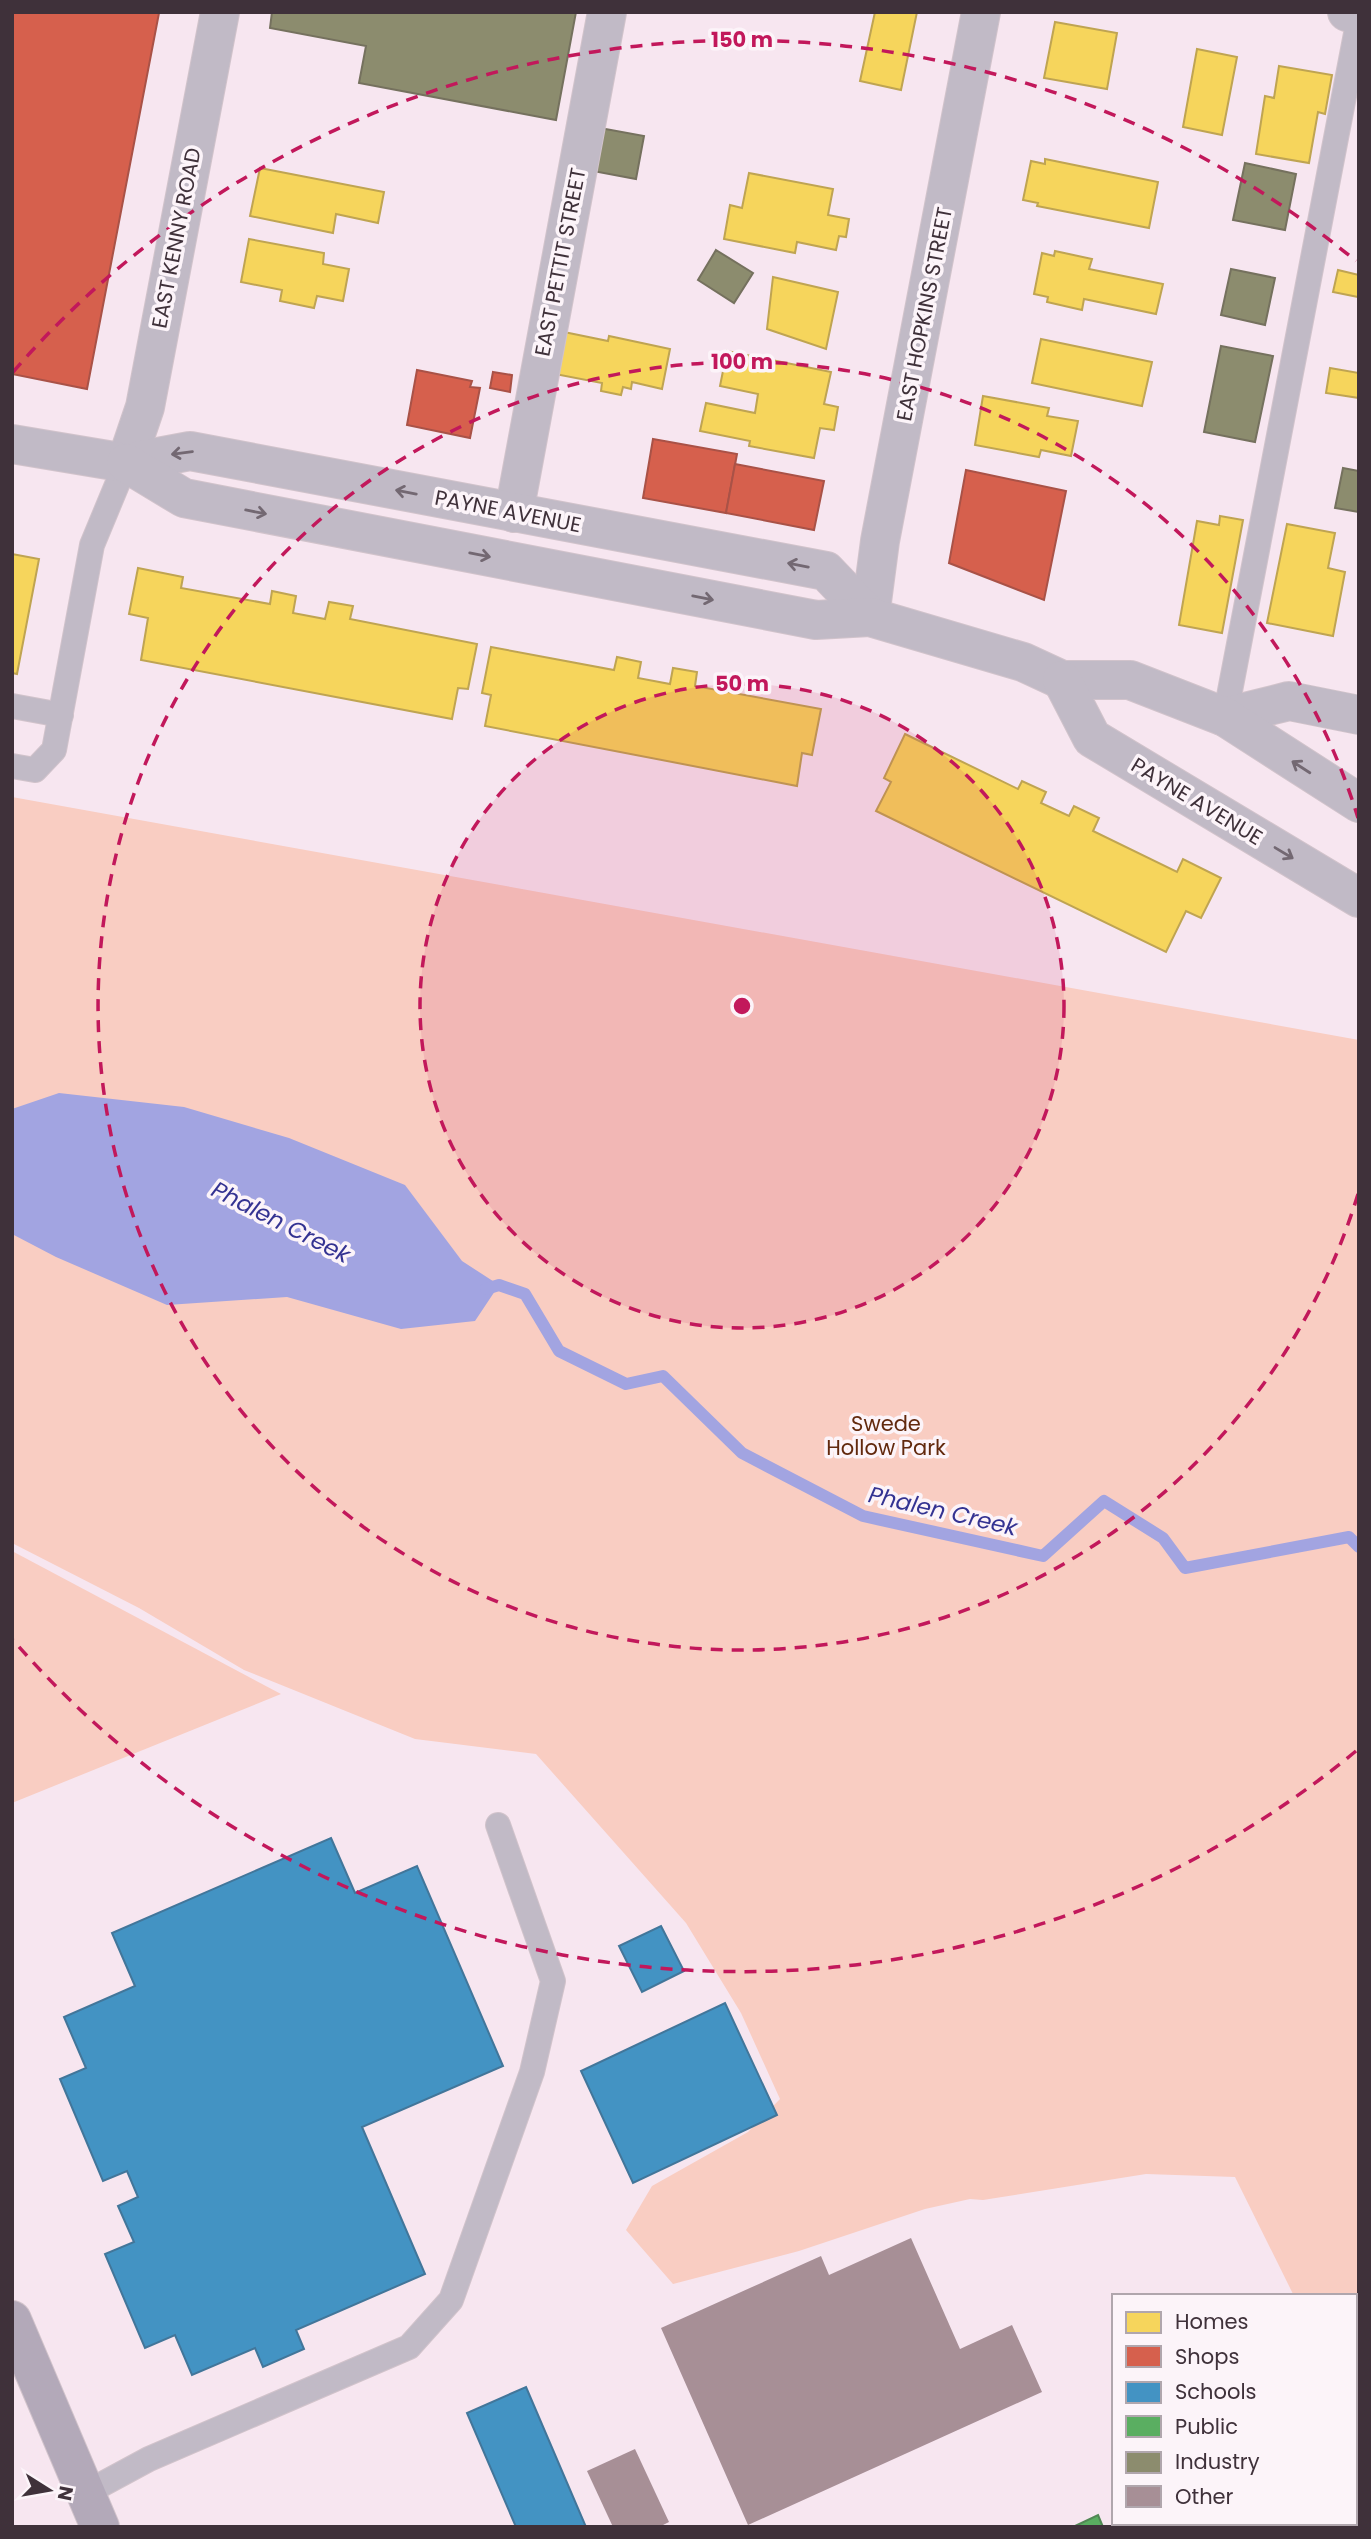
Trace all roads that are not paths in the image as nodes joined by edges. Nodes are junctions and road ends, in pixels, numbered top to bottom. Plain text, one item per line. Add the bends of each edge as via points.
1 (220, 12) edge
2 (607, 12) edge
3 (981, 12) edge
4 (1347, 12) edge
5 (1359, 16) edge
6 (12, 444) edge
7 (126, 463) junction
8 (514, 513) junction
9 (870, 617) junction
10 (1062, 680) junction
11 (12, 706) edge
12 (61, 715) junction
13 (1359, 715) edge
14 (1225, 717) junction
15 (12, 766) edge
16 (1359, 803) edge
17 (1359, 898) edge
18 (498, 1825) dead end
19 (12, 2320) edge
20 (93, 2510) edge

1 - 7 street, EAST KENNY ROAD via 145,407
2 - 8 street, EAST PETTIT STREET
3 - 9 street, EAST HOPKINS STREET via 880,541
4 - 5 street
5 - 14 lane
6 - 7 street, PAYNE AVENUE
8 -> 7 street, PAYNE AVENUE via 190,451
7 -> 9 street, PAYNE AVENUE via 184,498 816,620
7 - 12 lane via 92,545
9 -> 8 street, PAYNE AVENUE via 826,571
9 - 10 street, PAYNE AVENUE via 1023,662
10 - 14 street, PAYNE AVENUE via 1130,680
10 -> 17 street, PAYNE AVENUE via 1092,738
11 - 12 lane
12 - 15 lane via 54,750 35,770
13 - 14 street via 1290,701
16 -> 14 street, PAYNE AVENUE
18 - 20 lane via 553,1981 532,2073 452,2300 409,2347 149,2459
19 - 20 main road

